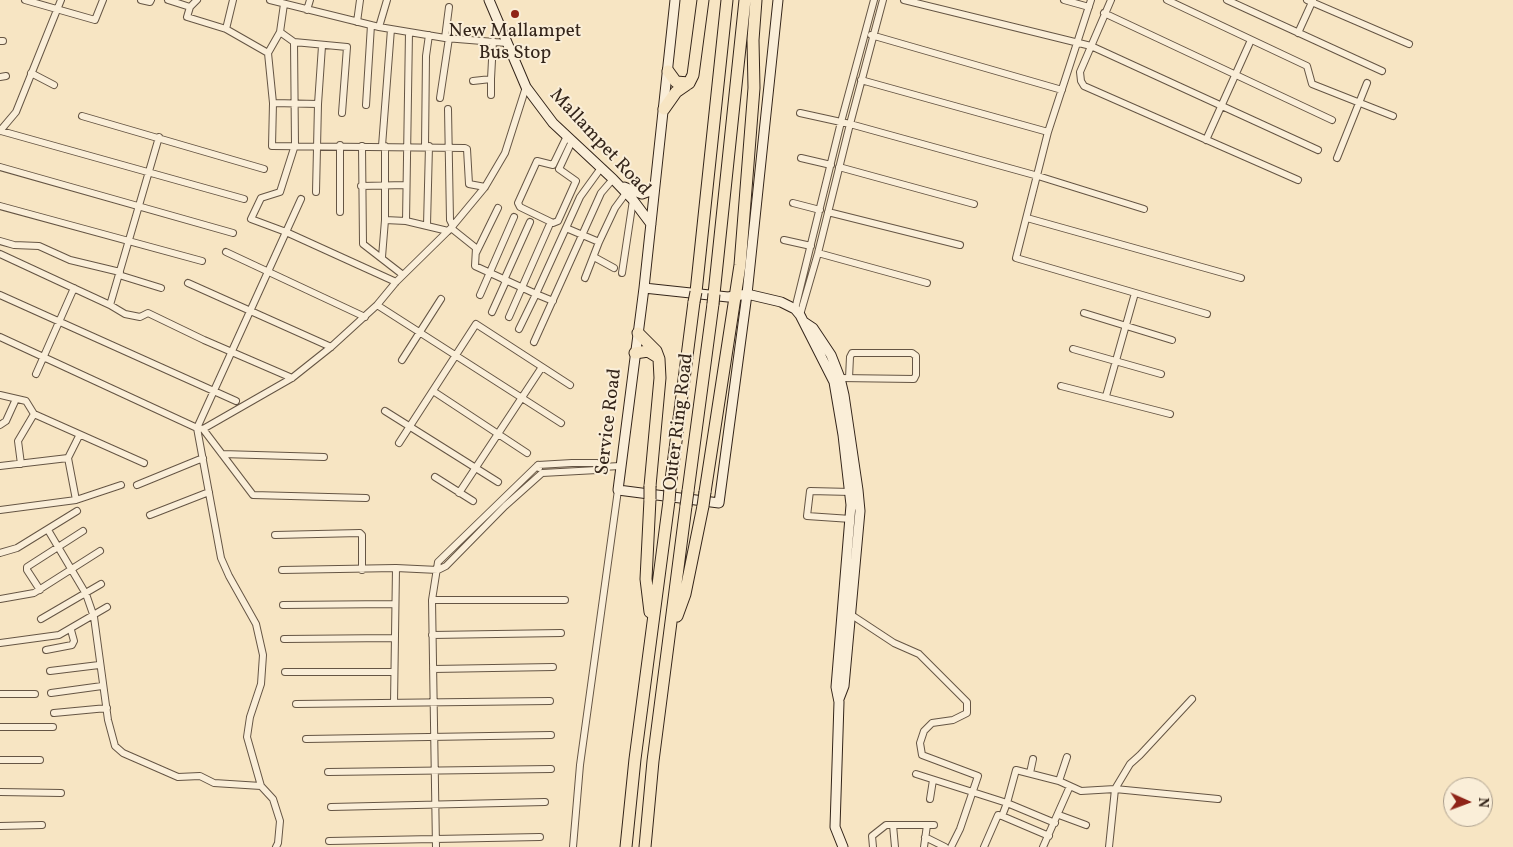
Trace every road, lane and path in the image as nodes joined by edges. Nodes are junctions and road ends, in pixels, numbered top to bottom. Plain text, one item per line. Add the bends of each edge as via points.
1 (25, 0) edge
2 (61, 0) edge
3 (103, 0) edge
4 (141, 0) edge
5 (151, 0) edge
6 (197, 0) edge
7 (233, 0) edge
8 (270, 0) edge
9 (310, 0) edge
10 (360, 0) edge
11 (387, 0) edge
12 (489, 0) edge
13 (675, 0) edge
14 (703, 0) edge
15 (727, 0) edge
16 (745, 0) edge
17 (756, 0) edge
18 (778, 0) edge
19 (874, 0) edge
20 (883, 0) edge
21 (904, 0) edge
22 (1064, 0) edge
23 (1111, 0) edge
24 (1167, 0) edge
25 (1228, 0) edge
26 (173, 1) edge
27 (1311, 1) edge
28 (294, 3) edge
29 (1090, 3) edge
30 (284, 4) junction
31 (190, 7) junction
32 (449, 7) dead end
33 (58, 8) junction
34 (307, 10) junction
35 (1104, 13) junction
36 (357, 22) junction
37 (371, 25) junction
38 (379, 27) junction
39 (226, 29) junction
40 (391, 29) junction
41 (280, 32) junction
42 (409, 32) junction
43 (865, 33) junction
44 (1298, 33) junction
45 (429, 35) junction
46 (873, 35) junction
47 (447, 38) junction
48 (1251, 40) junction
49 (493, 41) junction
50 (294, 42) junction
51 (507, 43) junction
52 (1077, 44) junction
53 (1410, 44) dead end
54 (322, 46) junction
55 (1091, 46) junction
56 (268, 53) junction
57 (668, 71) junction
58 (1382, 71) dead end
59 (31, 73) junction
60 (1235, 75) junction
61 (491, 79) junction
62 (861, 80) junction
63 (473, 81) dead end
64 (689, 83) junction
65 (1367, 83) dead end
66 (54, 84) dead end
67 (526, 87) junction
68 (1062, 90) junction
69 (491, 95) dead end
70 (440, 98) dead end
71 (1359, 102) junction
72 (273, 103) junction
73 (295, 103) junction
74 (318, 104) junction
75 (366, 105) dead end
76 (1221, 107) junction
77 (448, 109) dead end
78 (664, 109) junction
79 (342, 113) dead end
80 (800, 113) dead end
81 (82, 116) dead end
82 (1393, 116) dead end
83 (1332, 120) dead end
84 (841, 122) junction
85 (850, 124) junction
86 (0, 131) edge
87 (1048, 132) junction
88 (159, 137) junction
89 (569, 138) junction
90 (1206, 140) junction
91 (295, 145) junction
92 (317, 145) junction
93 (340, 145) junction
94 (362, 146) junction
95 (383, 146) junction
96 (407, 146) junction
97 (427, 146) junction
98 (448, 147) junction
99 (1318, 150) dead end
100 (801, 158) dead end
101 (1336, 158) dead end
102 (831, 165) junction
103 (0, 167) edge
104 (839, 167) junction
105 (601, 168) junction
106 (264, 169) dead end
107 (149, 172) junction
108 (1038, 176) junction
109 (1298, 180) dead end
110 (616, 182) junction
111 (656, 183) junction
112 (384, 185) junction
113 (406, 185) junction
114 (361, 186) junction
115 (485, 187) junction
116 (316, 192) dead end
117 (630, 196) junction
118 (244, 199) dead end
119 (301, 199) dead end
120 (793, 203) dead end
121 (974, 204) dead end
122 (0, 206) edge
123 (139, 206) junction
124 (498, 208) dead end
125 (1144, 209) dead end
126 (820, 210) junction
127 (340, 212) dead end
128 (828, 212) junction
129 (514, 217) dead end
130 (1026, 218) junction
131 (385, 220) junction
132 (406, 221) junction
133 (530, 222) dead end
134 (651, 224) junction
135 (427, 225) junction
136 (549, 226) dead end
137 (451, 228) junction
138 (566, 228) junction
139 (286, 232) junction
140 (233, 233) dead end
141 (582, 236) junction
142 (784, 240) dead end
143 (0, 241) edge
144 (129, 241) junction
145 (599, 242) junction
146 (811, 246) junction
147 (960, 246) dead end
148 (226, 252) dead end
149 (818, 253) junction
150 (0, 254) edge
151 (475, 254) junction
152 (382, 257) junction
153 (594, 257) junction
154 (202, 261) dead end
155 (614, 268) dead end
156 (268, 271) junction
157 (622, 273) dead end
158 (119, 274) junction
159 (490, 274) junction
160 (403, 275) junction
161 (585, 278) dead end
162 (1240, 278) dead end
163 (505, 281) junction
164 (396, 282) junction
165 (188, 283) dead end
166 (927, 283) dead end
167 (74, 288) junction
168 (161, 288) dead end
169 (522, 288) junction
170 (644, 288) junction
171 (1135, 293) junction
172 (536, 294) junction
173 (0, 295) edge
174 (480, 295) dead end
175 (742, 295) junction
176 (441, 299) dead end
177 (553, 301) junction
178 (110, 305) junction
179 (377, 305) junction
180 (250, 311) junction
181 (492, 312) dead end
182 (1084, 313) dead end
183 (1206, 314) dead end
184 (800, 315) junction
185 (365, 317) junction
186 (509, 318) dead end
187 (59, 322) junction
188 (1126, 327) junction
189 (519, 329) dead end
190 (420, 332) junction
191 (638, 333) junction
192 (0, 336) edge
193 (1172, 340) dead end
194 (534, 342) dead end
195 (331, 347) junction
196 (1074, 349) dead end
197 (232, 351) junction
198 (635, 353) junction
199 (456, 355) junction
200 (44, 357) junction
201 (659, 359) junction
202 (402, 360) dead end
203 (1116, 361) junction
204 (542, 366) junction
205 (850, 368) junction
206 (36, 374) dead end
207 (1161, 374) dead end
208 (842, 377) junction
209 (292, 378) junction
210 (570, 385) dead end
211 (1061, 386) dead end
212 (433, 391) junction
213 (213, 392) junction
214 (0, 395) edge
215 (1106, 396) junction
216 (522, 398) junction
217 (16, 399) junction
218 (236, 401) dead end
219 (385, 411) dead end
220 (34, 414) junction
221 (1170, 414) dead end
222 (561, 423) dead end
223 (0, 425) edge
224 (410, 426) junction
225 (200, 429) junction
226 (498, 434) junction
227 (79, 436) junction
228 (399, 443) dead end
229 (527, 452) dead end
230 (222, 454) junction
231 (324, 457) dead end
232 (68, 458) junction
233 (203, 458) junction
234 (144, 463) dead end
235 (21, 464) junction
236 (538, 465) junction
237 (0, 466) edge
238 (620, 466) junction
239 (602, 467) junction
240 (476, 468) junction
241 (542, 473) junction
242 (435, 477) dead end
243 (498, 482) dead end
244 (121, 485) dead end
245 (137, 485) dead end
246 (618, 490) junction
247 (209, 492) junction
248 (851, 492) junction
249 (459, 493) junction
250 (366, 498) dead end
251 (76, 500) junction
252 (473, 501) dead end
253 (0, 510) edge
254 (77, 511) dead end
255 (150, 515) dead end
256 (851, 518) junction
257 (48, 530) junction
258 (469, 530) junction
259 (83, 531) dead end
260 (275, 535) dead end
261 (475, 536) junction
262 (59, 547) junction
263 (100, 551) dead end
264 (0, 553) edge
265 (72, 568) junction
266 (396, 568) junction
267 (282, 570) dead end
268 (362, 570) junction
269 (438, 570) junction
270 (102, 584) dead end
271 (40, 590) junction
272 (86, 594) junction
273 (0, 599) edge
274 (432, 600) junction
275 (565, 600) dead end
276 (394, 604) junction
277 (283, 605) dead end
278 (107, 608) dead end
279 (850, 614) junction
280 (94, 616) junction
281 (41, 619) dead end
282 (71, 630) junction
283 (652, 631) junction
284 (670, 632) junction
285 (561, 633) dead end
286 (432, 635) junction
287 (394, 638) junction
288 (284, 639) dead end
289 (0, 643) edge
290 (46, 650) dead end
291 (98, 665) junction
292 (553, 667) dead end
293 (432, 669) junction
294 (50, 671) dead end
295 (285, 672) dead end
296 (394, 672) junction
297 (102, 686) junction
298 (51, 693) dead end
299 (0, 694) edge
300 (35, 694) dead end
301 (1192, 699) dead end
302 (550, 701) dead end
303 (433, 702) junction
304 (839, 702) junction
305 (394, 703) junction
306 (296, 704) dead end
307 (107, 708) junction
308 (54, 713) dead end
309 (0, 726) edge
310 (53, 727) dead end
311 (551, 735) dead end
312 (434, 738) junction
313 (306, 739) dead end
314 (1067, 757) dead end
315 (0, 760) edge
316 (40, 760) dead end
317 (1033, 760) dead end
318 (434, 770) junction
319 (551, 770) dead end
320 (328, 772) dead end
321 (1030, 773) junction
322 (916, 774) dead end
323 (933, 780) junction
324 (1059, 781) junction
325 (261, 786) junction
326 (1070, 786) junction
327 (1115, 789) junction
328 (0, 792) edge
329 (61, 793) dead end
330 (972, 793) junction
331 (930, 798) dead end
332 (1218, 799) dead end
333 (545, 802) dead end
334 (1007, 803) junction
335 (435, 805) junction
336 (331, 807) dead end
337 (1059, 815) junction
338 (1002, 816) junction
339 (1055, 823) junction
340 (42, 825) dead end
341 (893, 825) junction
342 (1086, 825) dead end
343 (0, 826) edge
344 (540, 836) dead end
345 (1049, 836) junction
346 (926, 837) junction
347 (436, 838) junction
348 (329, 841) dead end
349 (276, 847) edge
350 (436, 847) edge
351 (573, 847) edge
352 (626, 847) edge
353 (645, 847) edge
354 (843, 847) edge
355 (873, 847) edge
356 (895, 847) edge
357 (924, 847) edge
358 (945, 847) edge
359 (951, 847) edge
360 (984, 847) edge
361 (1043, 847) edge
362 (1109, 847) edge

1 - 33 street
2 - 33 street
3 - 33 street via 95,20
4 - 5 street
6 - 31 street
7 - 39 street
8 - 30 street
9 - 34 street
10 - 36 street
11 - 38 street
12 - 51 main road, Mallampet Road
13 - 57 main road, Service Road
14 - 64 highway
15 - 283 highway, Outer Ring Road, bridge via 695,297
16 - 284 highway, Outer Ring Road, bridge via 713,299
17 - 175 highway
18 - 175 main road
19 - 43 street
20 - 46 street
21 - 52 street
22 - 29 street
23 - 35 street
24 - 48 street
25 - 44 street
26 - 31 street
27 - 44 street
27 - 53 street
28 - 30 street
28 - 34 street
29 - 52 street
30 - 41 street
31 - 39 street via 187,17
32 - 47 street
33 - 59 street
34 - 36 street
35 - 55 street
35 - 60 street
36 - 37 street
37 - 38 street
37 - 75 street
38 - 40 street
39 - 56 street
40 - 42 street
40 - 95 street
41 - 50 street
41 - 56 street
42 - 45 street
42 - 96 street
43 - 46 street
43 - 84 street
44 - 58 street
45 - 47 street
45 - 97 street via 426,56
46 - 62 street
46 - 68 street
47 - 49 street
47 - 70 street
48 - 60 street
48 - 71 street via 1308,66 1312,84
49 - 51 street
49 - 61 street
50 - 54 street
50 - 73 street
51 - 67 main road, Mallampet Road
52 - 55 street
52 - 68 street
54 - 74 street
54 - 79 street via 347,47
55 - 76 street
55 - 90 street via 1080,72 1084,86
56 - 72 street
57 - 64 highway via 676,82
57 - 78 main road, Service Road
59 - 66 street
59 - 86 street via 16,112
60 - 76 street
60 - 83 street
61 - 63 street
61 - 69 street
62 - 85 street
62 - 87 street
64 - 78 highway via 676,92
65 - 71 street
67 - 89 main road, Mallampet Road via 553,123
67 - 115 street via 505,153
68 - 87 street
71 - 82 street
71 - 101 street
72 - 73 street
72 - 91 street via 272,146
73 - 74 street
73 - 91 street
74 - 92 street
76 - 90 street
76 - 99 street
77 - 98 street
78 - 111 main road, Service Road
80 - 84 street
81 - 88 street
84 - 85 street
84 - 102 street
85 - 104 street
85 - 108 street
86 - 107 street
87 - 108 street
88 - 106 street
88 - 107 street
89 - 89 street via 559,169 576,181 558,221 553,223 520,207 518,202 537,161 553,165
89 - 105 main road, Mallampet Road
90 - 109 street
91 - 92 street
91 - 139 street via 280,192 261,198 251,219
92 - 93 street
92 - 116 street
93 - 94 street
93 - 127 street
94 - 95 street
94 - 114 street
95 - 96 street
95 - 112 street
96 - 97 street
96 - 113 street
97 - 98 street
97 - 135 street
98 - 115 street via 466,148 469,184
98 - 137 street
100 - 102 street
102 - 126 street
103 - 123 street
104 - 121 street
104 - 128 street
105 - 110 main road, Mallampet Road
105 - 138 street via 580,197
107 - 118 street
107 - 123 street
108 - 125 street
108 - 130 street
110 - 111 main road via 642,194 650,191
110 - 117 main road, Mallampet Road
110 - 141 street via 601,193
111 - 134 main road, Service Road
112 - 113 street
112 - 114 street
112 - 131 street
113 - 132 street
114 - 152 street via 363,244
115 - 137 street
117 - 134 main road, Mallampet Road
117 - 145 street via 615,208
117 - 157 street
119 - 139 street
120 - 126 street
122 - 144 street
123 - 140 street
123 - 144 street
124 - 151 street
126 - 146 street
128 - 147 street
128 - 149 street
129 - 159 street
130 - 162 street
130 - 171 street via 1016,258
131 - 132 street
131 - 152 street
132 - 135 street
133 - 163 street
134 - 170 main road, Service Road
135 - 137 street via 429,228
136 - 169 street
137 - 151 street via 476,248
137 - 160 street
138 - 141 street
138 - 172 street
139 - 156 street
139 - 164 street
141 - 145 street
141 - 177 street
142 - 146 street
143 - 158 street via 39,246 70,260
144 - 154 street
144 - 158 street
145 - 153 street
146 - 184 street
148 - 156 street
149 - 166 street
149 - 184 street
150 - 167 street
151 - 159 street via 475,266
152 - 160 street
153 - 155 street
153 - 161 street
156 - 180 street
156 - 185 street
158 - 168 street
158 - 178 street
159 - 163 street
159 - 174 street
160 - 164 street
163 - 169 street
163 - 181 street
164 - 179 street
165 - 180 street
167 - 178 street
167 - 187 street
169 - 172 street
169 - 186 street
170 - 175 main road via 728,297
170 - 191 main road, Service Road
171 - 183 street
171 - 188 street
172 - 177 street
172 - 189 street
173 - 187 street
175 - 184 main road via 781,302
175 - 246 main road via 719,503
175 - 284 highway, bridge via 685,594
176 - 190 street
177 - 194 street
178 - 197 street via 125,314 140,317 148,313
179 - 185 street
179 - 190 street
180 - 195 street
180 - 197 street
182 - 188 street
184 - 208 main road via 831,354
184 - 248 main road via 834,382
185 - 195 street
187 - 200 street
187 - 213 street
188 - 193 street
188 - 203 street
190 - 199 street
190 - 202 street
191 - 198 main road, Service Road
191 - 201 highway via 656,351
192 - 200 street
195 - 209 street
196 - 203 street
197 - 209 street
197 - 213 street
198 - 201 highway via 648,351
198 - 238 main road, Service Road
199 - 204 street via 476,324
199 - 212 street
199 - 216 street
200 - 206 street
200 - 225 street
201 - 283 highway, bridge via 646,579
203 - 207 street
203 - 215 street
204 - 210 street
204 - 216 street
205 - 208 street
205 - 208 street
205 - 208 street via 850,355 854,352 912,354 916,358 914,378
208 - 279 main road via 860,511
209 - 225 street
211 - 215 street
212 - 224 street
212 - 226 street
213 - 218 street
213 - 225 street
214 - 217 street
215 - 221 street
216 - 222 street
216 - 226 street
217 - 220 street via 26,401
217 - 223 street via 6,421
219 - 224 street
220 - 227 street
220 - 235 street via 18,441
224 - 228 street
224 - 240 street
225 - 230 street
225 - 233 street
226 - 229 street
226 - 240 street
227 - 232 street
227 - 234 street
230 - 231 street
230 - 250 street via 253,495
232 - 235 street
232 - 251 street
233 - 245 street
233 - 247 street
235 - 237 street
236 - 239 street via 598,463
236 - 241 street
236 - 258 street
238 - 239 street
238 - 246 main road, Service Road
239 - 241 street
240 - 243 street
240 - 249 street
241 - 261 street
242 - 249 street
244 - 251 street
246 - 351 street, Service Road via 580,765
247 - 255 street
247 - 325 street via 221,558 256,624 263,655 261,684 250,717 248,737
248 - 256 main road
248 - 256 street via 810,491 807,516
249 - 252 street
251 - 253 street
254 - 257 street
256 - 304 main road via 836,687
257 - 262 street
257 - 264 street via 14,550
258 - 261 street
258 - 269 street via 438,562
259 - 262 street
260 - 268 street via 361,534
261 - 269 street
262 - 265 street
262 - 271 street via 27,569
263 - 265 street
265 - 271 street
265 - 272 street
266 - 268 street
266 - 269 street
266 - 276 street
267 - 268 street
269 - 274 street
270 - 272 street
271 - 273 street
272 - 280 street
272 - 281 street
274 - 275 street
274 - 286 street
276 - 277 street
276 - 287 street
278 - 280 street
279 - 304 main road via 844,686
279 - 330 street via 894,643 919,654 967,702 967,713 962,717 932,723 924,731 920,750 922,755 978,776
280 - 282 street
280 - 291 street
282 - 289 street via 45,638
282 - 290 street via 72,645
283 - 352 highway, Outer Ring Road
284 - 353 highway, Outer Ring Road
285 - 286 street
286 - 293 street
287 - 288 street
287 - 296 street
291 - 294 street
291 - 297 street
292 - 293 street
293 - 303 street
295 - 296 street
296 - 305 street
297 - 298 street
297 - 307 street
299 - 300 street
301 - 327 street via 1130,764
302 - 303 street
303 - 305 street
303 - 312 street
304 - 354 main road via 835,827
305 - 306 street
307 - 308 street
307 - 325 street via 110,732 115,746 123,754 178,777 200,776 214,783
309 - 310 street
311 - 312 street
312 - 313 street
312 - 318 street
314 - 324 street
315 - 316 street
317 - 321 street
318 - 319 street
318 - 320 street
318 - 335 street
321 - 324 street
321 - 334 street via 1016,770
322 - 323 street
323 - 330 street
323 - 331 street
324 - 326 street
325 - 349 street via 273,799 280,821
326 - 327 street via 1081,791
326 - 337 street
327 - 332 street
327 - 362 street
328 - 329 street
330 - 334 street
330 - 359 street
333 - 335 street
334 - 338 street
334 - 339 street
335 - 336 street
335 - 347 street
337 - 339 street
337 - 342 street
338 - 345 street
338 - 360 street via 998,815
339 - 345 street
340 - 343 street
341 - 346 street via 931,825
341 - 355 street via 886,825 872,836
341 - 356 street
344 - 347 street
345 - 361 street
346 - 357 street
346 - 358 street
347 - 348 street
347 - 350 street

